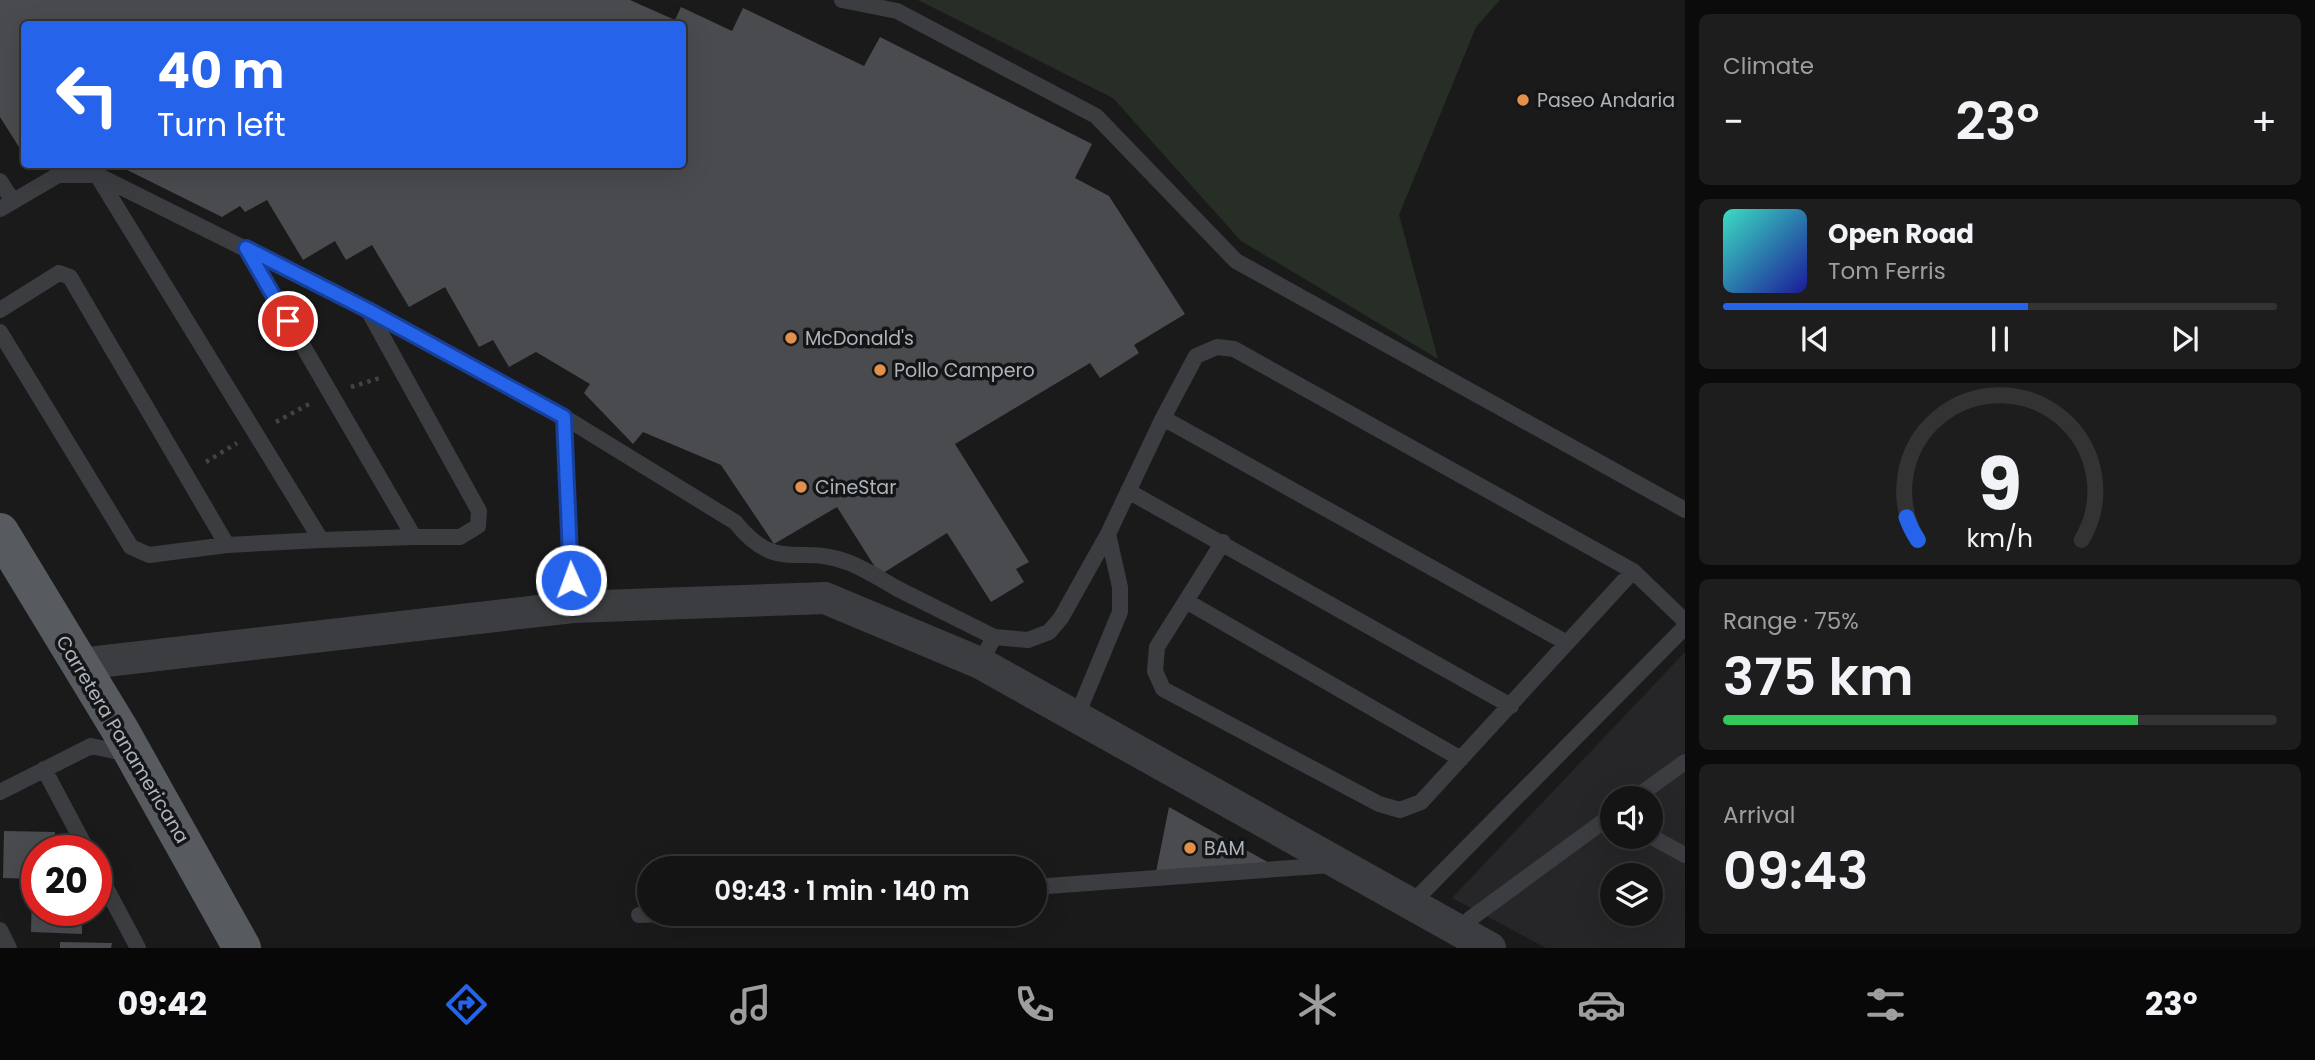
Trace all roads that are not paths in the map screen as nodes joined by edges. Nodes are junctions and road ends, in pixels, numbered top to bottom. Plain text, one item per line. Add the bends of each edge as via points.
1 (842, 0) edge
2 (97, 176) junction
3 (0, 181) edge
4 (6, 205) edge
5 (246, 248) junction
6 (0, 310) edge
7 (368, 310) junction
8 (0, 332) edge
9 (564, 417) junction
10 (1163, 418) junction
11 (1128, 491) junction
12 (1685, 510) edge
13 (0, 532) edge
14 (1108, 534) junction
15 (414, 537) junction
16 (321, 540) junction
17 (1223, 542) junction
18 (227, 545) junction
19 (1633, 571) junction
20 (1186, 601) junction
21 (573, 607) junction
22 (1685, 621) edge
23 (1685, 627) edge
24 (1567, 643) junction
25 (987, 650) junction
26 (80, 664) junction
27 (1511, 706) junction
28 (1076, 718) junction
29 (1461, 759) junction
30 (1685, 762) edge
31 (44, 769) junction
32 (1652, 786) edge
33 (0, 792) edge
34 (1600, 824) edge
35 (79, 835) edge
36 (1663, 843) edge
37 (1685, 855) edge
38 (1340, 865) junction
39 (201, 872) junction
40 (1047, 886) edge
41 (112, 899) edge
42 (1411, 904) junction
43 (0, 930) edge
44 (1459, 931) junction
45 (9, 948) edge
46 (138, 948) edge
47 (242, 948) edge
48 (1490, 948) edge

1 - 12 lane via 897,11 1096,116 1236,261
2 - 4 lane via 58,175
2 - 5 lane
2 - 16 lane
3 - 4 lane
5 - 7 lane
5 - 15 lane
6 - 18 lane via 59,273 70,277
7 - 9 lane
7 - 15 lane via 479,511 478,526 460,537
8 - 18 lane via 131,547 149,555
9 - 21 lane
9 - 25 lane via 735,522 772,554 817,553 851,563
10 - 11 lane
10 - 19 lane via 1196,356 1217,347 1234,349
10 - 24 lane
11 - 14 lane
11 - 17 lane
13 - 26 main road, Carretera Panamericana
14 - 25 lane via 1049,632
14 - 28 lane via 1116,560 1120,612
15 - 16 lane
16 - 18 lane
17 - 20 lane
17 - 27 lane
19 - 22 lane
19 - 24 lane
20 - 29 lane
20 - 29 lane via 1157,647 1155,671 1163,688 1379,804 1400,810 1421,802
21 - 25 street via 825,598
21 - 26 street
23 - 42 lane
24 - 27 lane
25 - 28 street
26 - 39 main road, Carretera Panamericana
27 - 29 lane
28 - 38 street
30 - 32 lane
31 - 33 lane
31 - 35 lane
31 - 39 lane via 91,746 127,752 192,866
34 - 44 lane
36 - 37 lane
38 - 40 lane
38 - 42 street
39 - 47 main road, Carretera Panamericana
41 - 46 lane
42 - 44 street
43 - 45 lane
44 - 48 street

